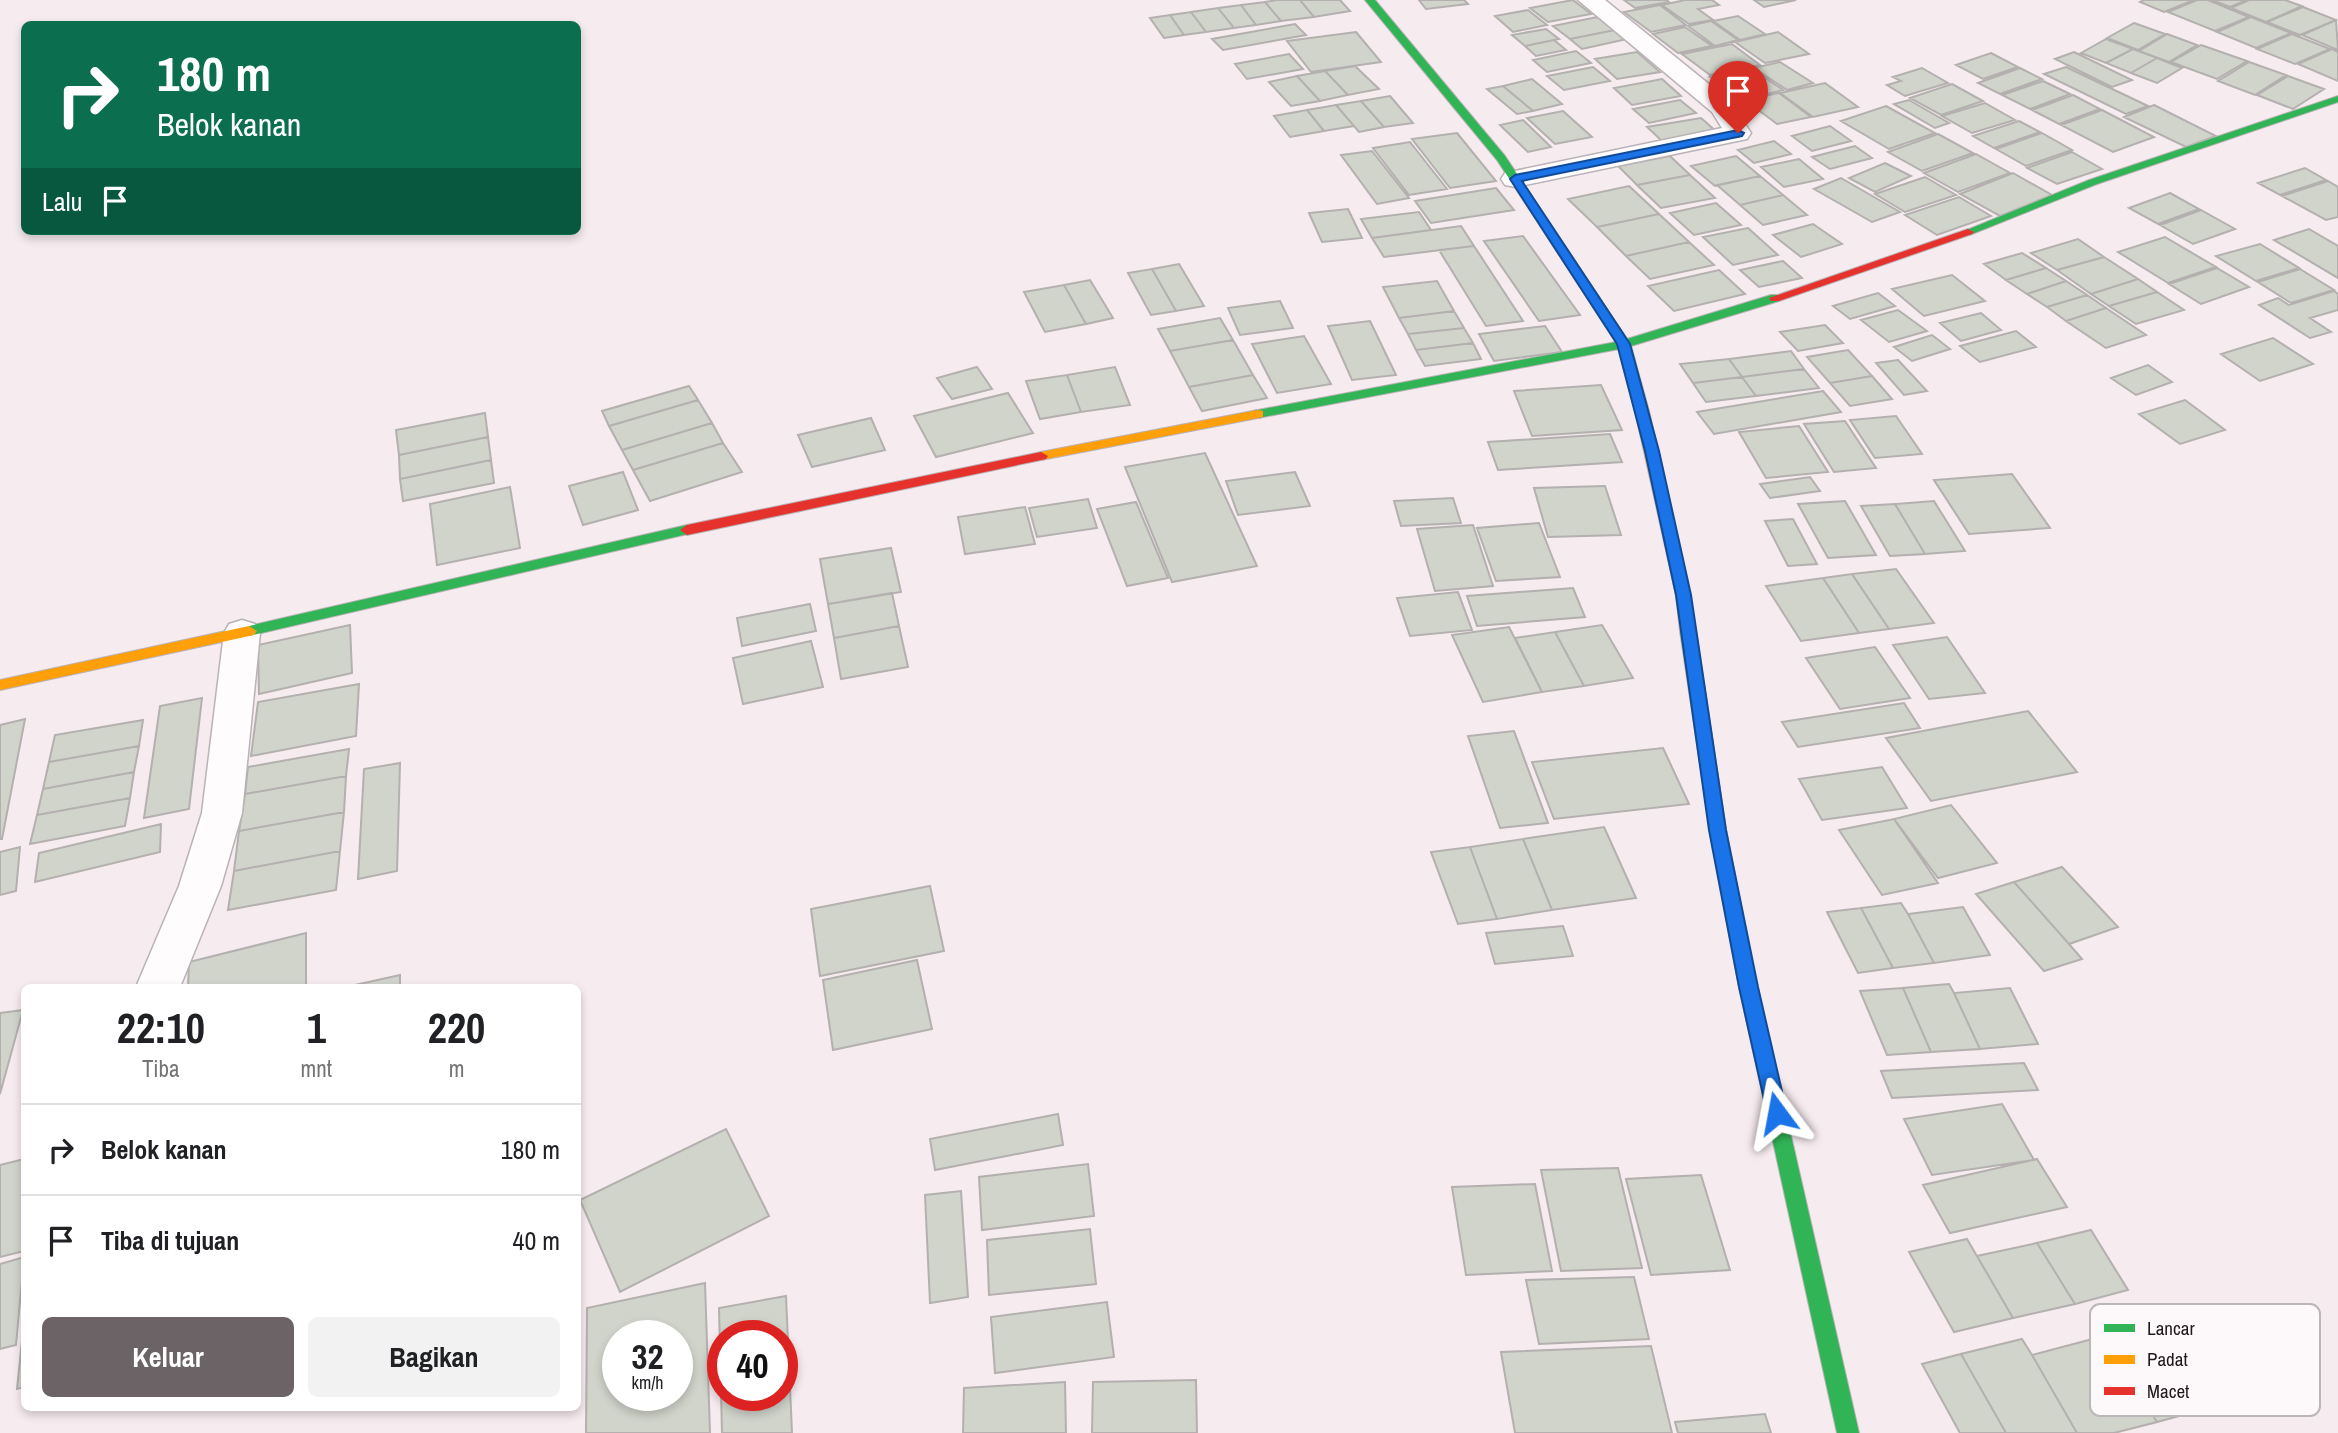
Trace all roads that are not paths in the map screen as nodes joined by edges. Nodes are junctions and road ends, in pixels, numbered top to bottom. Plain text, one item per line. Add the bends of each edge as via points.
1 (1370, 0) edge
2 (1590, 0) edge
3 (2338, 99) edge
4 (1515, 179) junction
5 (1624, 344) junction
6 (242, 633) junction
7 (0, 685) edge
8 (159, 984) edge
9 (1848, 1433) edge

1 - 4 street
2 - 4 street via 1723,107 1738,133
3 - 5 street via 2093,182 1929,246
4 - 5 street
5 - 6 street via 775,510
5 - 9 street via 1683,595 1718,830 1748,987
6 - 7 street
6 - 8 street via 222,813 200,886

